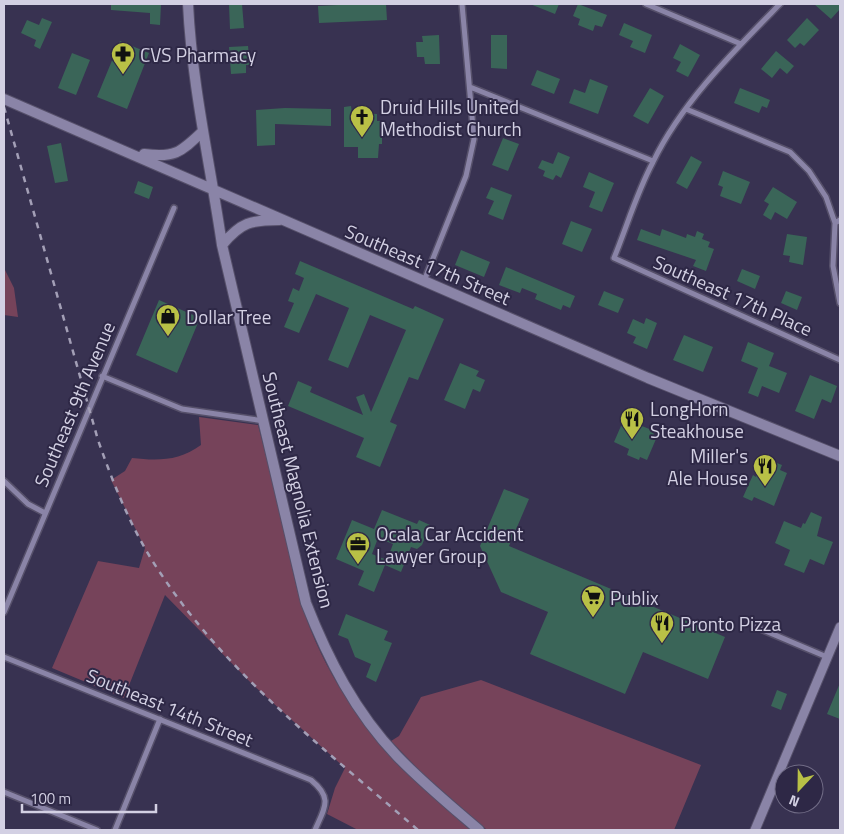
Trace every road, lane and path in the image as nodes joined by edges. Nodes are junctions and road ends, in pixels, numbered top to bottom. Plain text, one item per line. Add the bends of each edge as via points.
1 (188, 4) edge
2 (462, 4) edge
3 (646, 4) edge
4 (780, 4) edge
5 (741, 44) junction
6 (470, 87) junction
7 (4, 99) edge
8 (686, 109) junction
9 (202, 132) junction
10 (131, 153) junction
11 (653, 161) junction
12 (214, 190) junction
13 (174, 208) dead end
14 (284, 220) junction
15 (838, 222) edge
16 (222, 245) junction
17 (423, 281) junction
18 (840, 303) edge
19 (840, 360) edge
20 (102, 376) junction
21 (264, 421) junction
22 (840, 456) edge
23 (4, 481) edge
24 (45, 513) junction
25 (4, 612) edge
26 (756, 627) dead end
27 (840, 627) edge
28 (4, 657) edge
29 (827, 657) junction
30 (160, 719) junction
31 (4, 792) edge
32 (97, 830) edge
33 (115, 830) edge
34 (315, 830) edge
35 (479, 830) edge
36 (755, 830) edge

1 - 9 main road, Southeast Magnolia Extension via 190,52
2 - 6 street
3 - 5 street
4 - 5 street
5 - 8 street
6 - 11 street
6 - 17 street via 474,139 466,176
7 - 10 main road, Southeast 17th Street
8 - 11 street
8 - 15 street via 790,152 818,184
9 - 10 main road via 181,152 171,156
9 - 12 main road, Southeast Magnolia Extension
10 - 12 main road, Southeast 17th Street
11 - 19 street, Southeast 17th Place via 614,258
12 - 14 main road, Southeast 17th Street
12 - 16 main road, Southeast Magnolia Extension
13 - 20 street, Southeast 9th Avenue
14 - 16 main road via 246,223
14 - 17 main road, Southeast 17th Street
15 - 18 street via 833,266
16 - 21 main road, Southeast Magnolia Extension
17 - 22 main road, Southeast 17th Street
20 - 21 street via 182,409
20 - 24 street, Southeast 9th Avenue
21 - 35 main road, Southeast Magnolia Extension via 306,603 343,684 366,719 396,754
23 - 24 street via 28,504
24 - 25 street, Southeast 9th Avenue
26 - 29 street
27 - 29 street
28 - 30 street, Southeast 14th Street
29 - 36 street
30 - 33 street
30 - 34 street, Southeast 14th Street via 312,780 323,790 326,802
31 - 32 street

